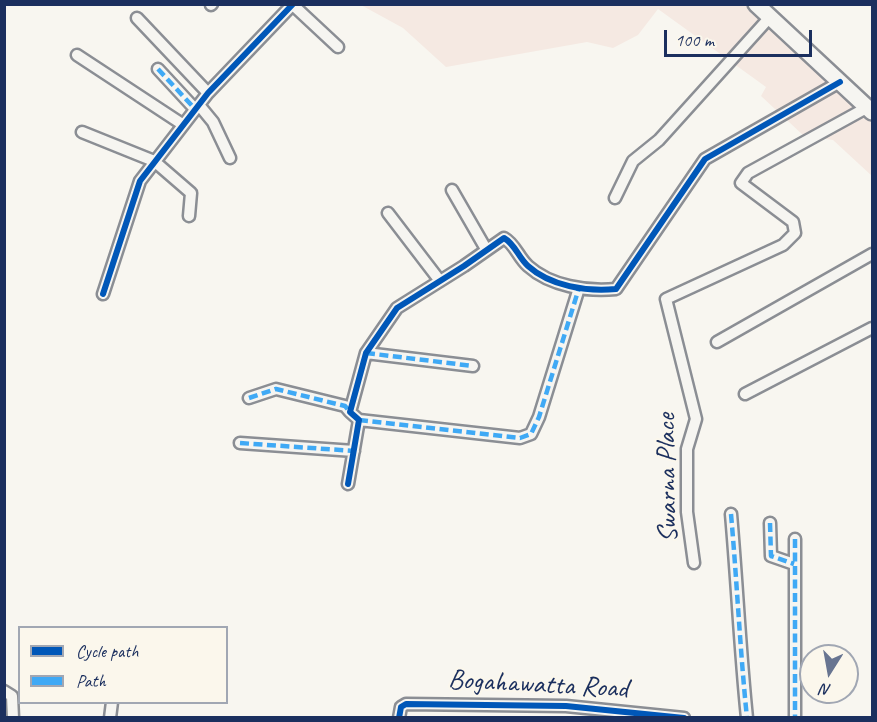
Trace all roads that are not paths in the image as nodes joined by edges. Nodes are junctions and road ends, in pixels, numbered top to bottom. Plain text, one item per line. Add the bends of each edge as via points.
1 (756, 4) edge
2 (293, 5) edge
3 (770, 17) junction
4 (137, 18) dead end
5 (338, 47) dead end
6 (77, 55) dead end
7 (158, 69) dead end
8 (840, 82) junction
9 (208, 93) junction
10 (197, 107) junction
11 (870, 109) edge
12 (182, 124) junction
13 (82, 132) dead end
14 (230, 158) dead end
15 (154, 161) junction
16 (452, 190) dead end
17 (615, 198) dead end
18 (388, 213) dead end
19 (189, 216) dead end
20 (486, 249) junction
21 (873, 254) edge
22 (440, 281) junction
23 (579, 288) junction
24 (102, 294) dead end
25 (873, 328) edge
26 (717, 342) dead end
27 (366, 353) junction
28 (473, 366) dead end
29 (745, 394) dead end
30 (249, 399) dead end
31 (354, 416) junction
32 (240, 443) dead end
33 (354, 451) junction
34 (348, 484) dead end
35 (731, 514) dead end
36 (770, 523) dead end
37 (795, 539) dead end
38 (694, 563) dead end
39 (794, 564) junction
40 (4, 691) edge
41 (487, 705) junction
42 (543, 712) edge
43 (13, 717) edge
44 (399, 717) edge
45 (485, 717) edge
46 (684, 717) edge
47 (747, 717) edge
48 (795, 717) edge

1 - 3 main road
2 - 5 street
2 - 9 street
3 - 8 main road
3 - 17 street via 659,140 633,161
4 - 9 street
6 - 12 street
7 - 10 street
8 - 11 main road
8 - 23 street via 705,159 616,289
9 - 10 street
10 - 12 street
10 - 14 street via 213,122
11 - 38 street, Swarna Place via 748,173 741,183 792,222 795,234 783,245 666,299 696,419 687,449 687,512
12 - 15 street
13 - 15 street
15 - 19 street via 191,194
15 - 24 street via 131,202
16 - 20 street
18 - 22 street
20 - 22 street
20 - 23 street via 504,238 527,265 546,278
21 - 26 street
22 - 27 street via 397,308
23 - 31 street via 531,434 520,438
25 - 29 street
27 - 28 street
27 - 31 street
30 - 31 street via 276,389 345,406
31 - 33 street
32 - 33 street
33 - 34 street
35 - 47 street
36 - 39 street via 771,556
37 - 39 street
39 - 48 street
40 - 43 street via 12,696
41 - 42 street, Bogahawatta Road
41 - 44 street, Bogahawatta Road via 406,704
41 - 45 street
42 - 46 street, Bogahawatta Road via 566,706

